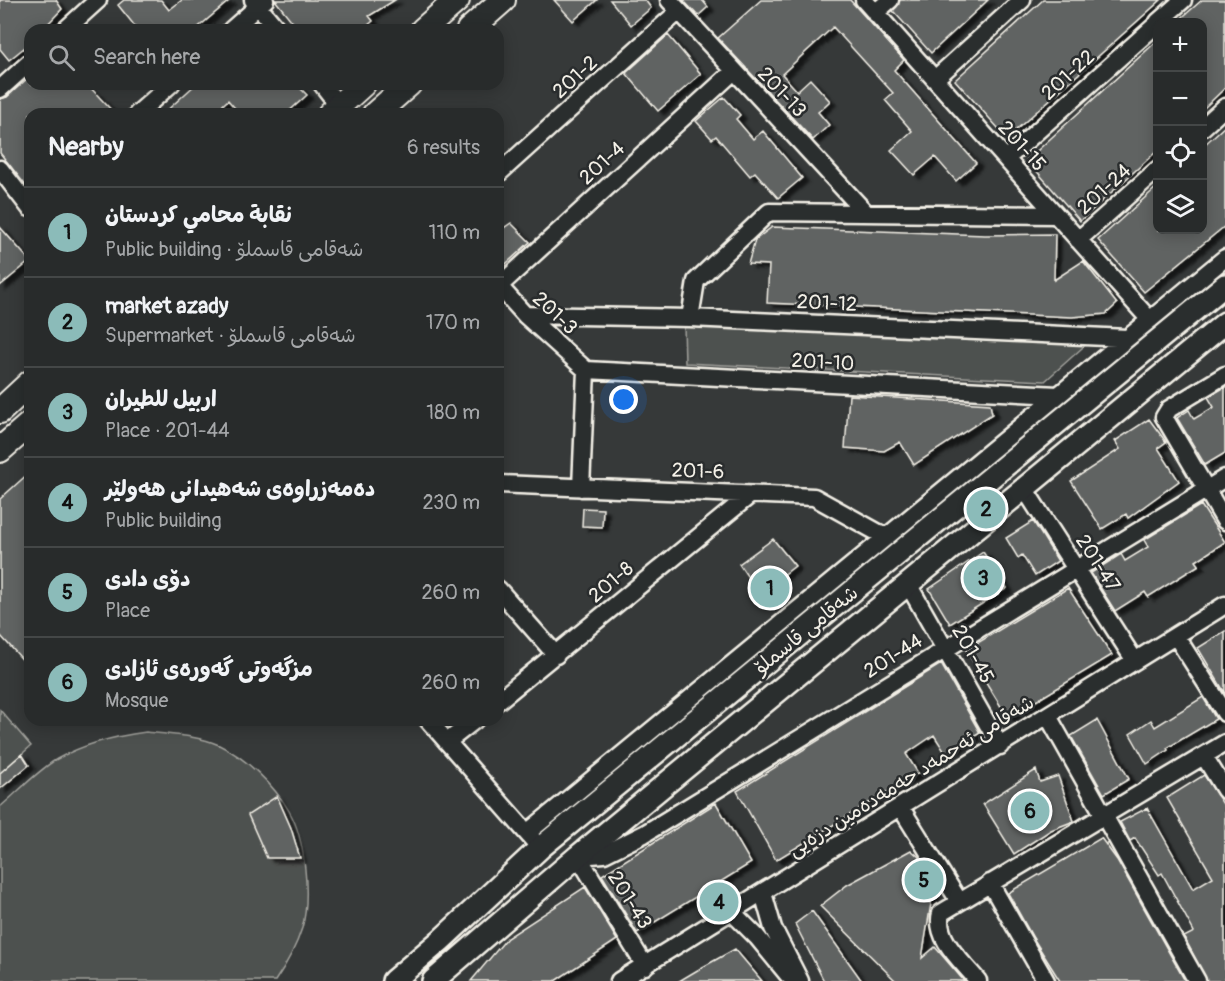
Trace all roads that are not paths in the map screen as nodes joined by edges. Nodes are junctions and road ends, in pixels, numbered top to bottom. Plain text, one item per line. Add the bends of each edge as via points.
1 (99, 0) edge
2 (456, 0) edge
3 (503, 0) edge
4 (864, 0) edge
5 (890, 0) edge
6 (1022, 0) edge
7 (1183, 0) edge
8 (259, 2) edge
9 (674, 5) edge
10 (875, 13) junction
11 (1163, 18) edge
12 (72, 24) edge
13 (237, 24) edge
14 (274, 24) edge
15 (430, 24) edge
16 (476, 24) edge
17 (1153, 27) edge
18 (24, 67) edge
19 (734, 71) junction
20 (935, 80) junction
21 (0, 89) edge
22 (164, 90) edge
23 (325, 90) edge
24 (356, 90) edge
25 (402, 90) edge
26 (144, 108) edge
27 (333, 108) edge
28 (336, 108) edge
29 (382, 108) edge
30 (1225, 108) edge
31 (1205, 126) edge
32 (1006, 159) junction
33 (504, 168) edge
34 (0, 169) edge
35 (1153, 173) edge
36 (24, 200) edge
37 (865, 212) junction
38 (1056, 215) junction
39 (1078, 240) junction
40 (1225, 258) edge
41 (504, 281) edge
42 (1225, 285) edge
43 (504, 292) edge
44 (525, 315) junction
45 (690, 318) junction
46 (1150, 320) junction
47 (1225, 323) edge
48 (1127, 339) junction
49 (586, 370) junction
50 (1225, 375) edge
51 (24, 389) edge
52 (1058, 395) junction
53 (0, 411) edge
54 (24, 429) edge
55 (0, 450) edge
56 (1225, 478) edge
57 (504, 484) edge
58 (581, 488) junction
59 (1024, 488) junction
60 (1206, 490) junction
61 (750, 495) junction
62 (1225, 521) edge
63 (886, 537) junction
64 (1078, 570) junction
65 (908, 584) junction
66 (504, 596) edge
67 (1225, 605) edge
68 (1176, 636) junction
69 (945, 648) junction
70 (556, 655) junction
71 (1135, 661) junction
72 (750, 676) junction
73 (504, 696) edge
74 (769, 699) junction
75 (1225, 713) edge
76 (1048, 716) junction
77 (433, 726) edge
78 (467, 726) edge
79 (447, 742) junction
80 (1225, 743) edge
81 (1000, 746) junction
82 (1204, 756) junction
83 (1224, 787) edge
84 (901, 808) junction
85 (1103, 816) junction
86 (533, 841) junction
87 (578, 856) junction
88 (990, 883) junction
89 (764, 893) junction
90 (959, 901) junction
91 (732, 912) junction
92 (645, 966) junction
93 (393, 981) edge
94 (433, 981) edge
95 (619, 981) edge
96 (793, 981) edge
97 (800, 981) edge
98 (978, 981) edge
99 (1046, 981) edge
100 (1197, 981) edge

1 - 12 street
2 - 15 highway
3 - 16 highway
4 - 10 street, 201-15
5 - 10 street
6 - 20 street
7 - 11 street, 201-22
8 - 13 street
8 - 14 street
9 - 19 street, 201-13
9 - 33 street, 201-2
10 - 20 street, 201-15
17 - 32 street, 201-22
18 - 21 street
19 - 37 street, 201-13
19 - 41 street, 201-4
20 - 32 street, 201-15
22 - 26 street
23 - 27 street
24 - 28 highway
25 - 29 highway
30 - 31 street
32 - 38 street, 201-15
34 - 36 street
35 - 39 street, 201-24
37 - 38 street
37 - 45 street via 769,212 696,281
38 - 39 street, 201-15
39 - 46 street, 201-15
40 - 46 street
42 - 72 main road, شەقامی قاسملۆ
43 - 44 street, 201-3
44 - 45 street, 201-12
44 - 49 street, 201-3
45 - 48 street, 201-12
46 - 48 street
47 - 59 main road, شەقامی قاسملۆ
48 - 52 street
49 - 52 street, 201-10
49 - 58 street
50 - 60 street via 1169,409 1164,417
51 - 53 highway
52 - 63 street
54 - 55 highway
56 - 60 street, 201-44
57 - 58 street, 201-6
58 - 61 street, 201-6
59 - 64 street, 201-47
59 - 65 main road, شەقامی قاسملۆ
60 - 62 street
60 - 64 street, 201-44
61 - 63 street, 201-6 via 814,497
61 - 70 street, 201-8
63 - 86 street
64 - 69 street, 201-44
64 - 71 street, 201-47
65 - 69 street, 201-45
65 - 74 main road, شەقامی قاسملۆ
66 - 70 street
67 - 68 street, شەقامی ئەحمەد حەمەدەمین دزەیی
68 - 71 street, شەقامی ئەحمەد حەمەدەمین دزەیی
68 - 75 street
69 - 81 street, 201-45
69 - 87 street, 201-44 via 644,834 604,854
70 - 73 street, 201-8
71 - 76 street, شەقامی ئەحمەد حەمەدەمین دزەیی
72 - 74 main road
72 - 86 main road, شەقامی قاسملۆ
74 - 87 main road, شەقامی قاسملۆ
76 - 81 street, شەقامی ئەحمەد حەمەدەمین دزەیی
76 - 85 street
77 - 79 street
78 - 79 street
79 - 86 street
80 - 82 street
81 - 84 street, شەقامی ئەحمەد حەمەدەمین دزەیی
82 - 83 street
82 - 85 street
84 - 89 street, شەقامی ئەحمەد حەمەدەمین دزەیی
84 - 90 street
85 - 88 street
85 - 100 street
86 - 93 main road, شەقامی قاسملۆ via 440,941
87 - 92 street, 201-43
87 - 94 main road, شەقامی قاسملۆ
88 - 90 street
88 - 99 street
89 - 91 street, شەقامی ئەحمەد حەمەدەمین دزەیی
89 - 97 street via 773,928
90 - 98 street via 941,913 938,923 941,934
91 - 92 street, شەقامی ئەحمەد حەمەدەمین دزەیی
91 - 96 street
92 - 95 street, شەقامی ئەحمەد حەمەدەمین دزەیی

